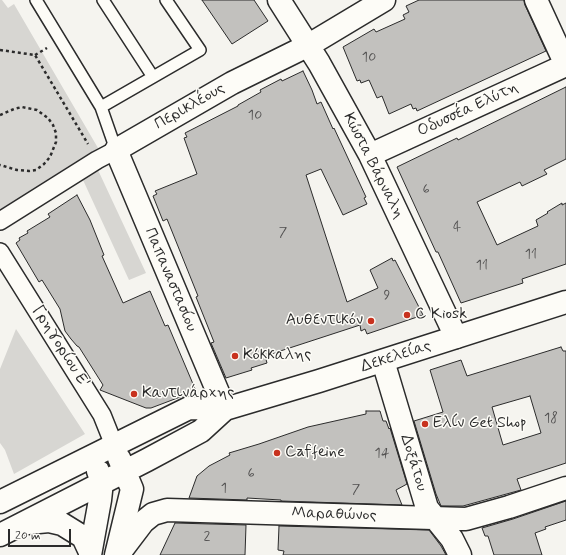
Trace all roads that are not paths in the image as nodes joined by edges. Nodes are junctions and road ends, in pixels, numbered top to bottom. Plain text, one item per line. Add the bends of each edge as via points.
1 (36, 0) edge
2 (103, 0) edge
3 (166, 0) edge
4 (279, 0) edge
5 (384, 0) edge
6 (536, 0) edge
7 (309, 45) junction
8 (566, 65) edge
9 (153, 77) junction
10 (101, 108) junction
11 (116, 150) junction
12 (370, 155) junction
13 (0, 221) edge
14 (0, 252) edge
15 (566, 302) edge
16 (456, 337) junction
17 (382, 362) junction
18 (225, 409) junction
19 (114, 445) junction
20 (93, 457) junction
21 (124, 471) junction
22 (102, 482) junction
23 (566, 488) edge
24 (0, 499) edge
25 (437, 519) junction
26 (23, 524) junction
27 (0, 535) edge
28 (90, 553) edge
29 (117, 555) edge
30 (460, 555) edge

1 - 10 lane
2 - 9 lane
3 - 9 lane via 200,50
4 - 7 street, Κώστα Βάρναλη
5 - 7 street, Περικλέους
6 - 8 street
7 - 11 street, Περικλέους via 232,83
7 - 12 street, Κώστα Βάρναλη
8 - 12 street, Οδυσσέα Ελύτη
9 - 10 lane
10 - 11 lane
11 - 13 street, Περικλέους
11 - 18 street, Παπαναστασίου
12 - 16 street, Κώστα Βάρναλη
14 - 19 street, Γρηγορίου Ε' via 102,415
15 - 16 street, Δεκελείας
16 - 17 street, Δεκελείας
17 - 18 street, Δεκελείας
17 - 25 street, Δοξάτου via 427,508
18 - 19 street, Δεκελείας via 189,408
18 - 21 street, Δεκελείας via 201,431
19 - 20 street, Δεκελείας
19 - 21 street
20 - 22 street
20 - 24 street, Δεκελείας
21 - 22 street, Δεκελείας
21 - 29 street via 132,489
22 - 26 street, Δεκελείας
22 - 28 street
23 - 25 street, Μαραθώνος via 466,519
25 - 29 street, Μαραθώνος via 167,510 153,514 143,522
25 - 30 street, Δοξάτου
26 - 27 street, Δεκελείας
26 - 28 street via 49,521 62,524 83,538

